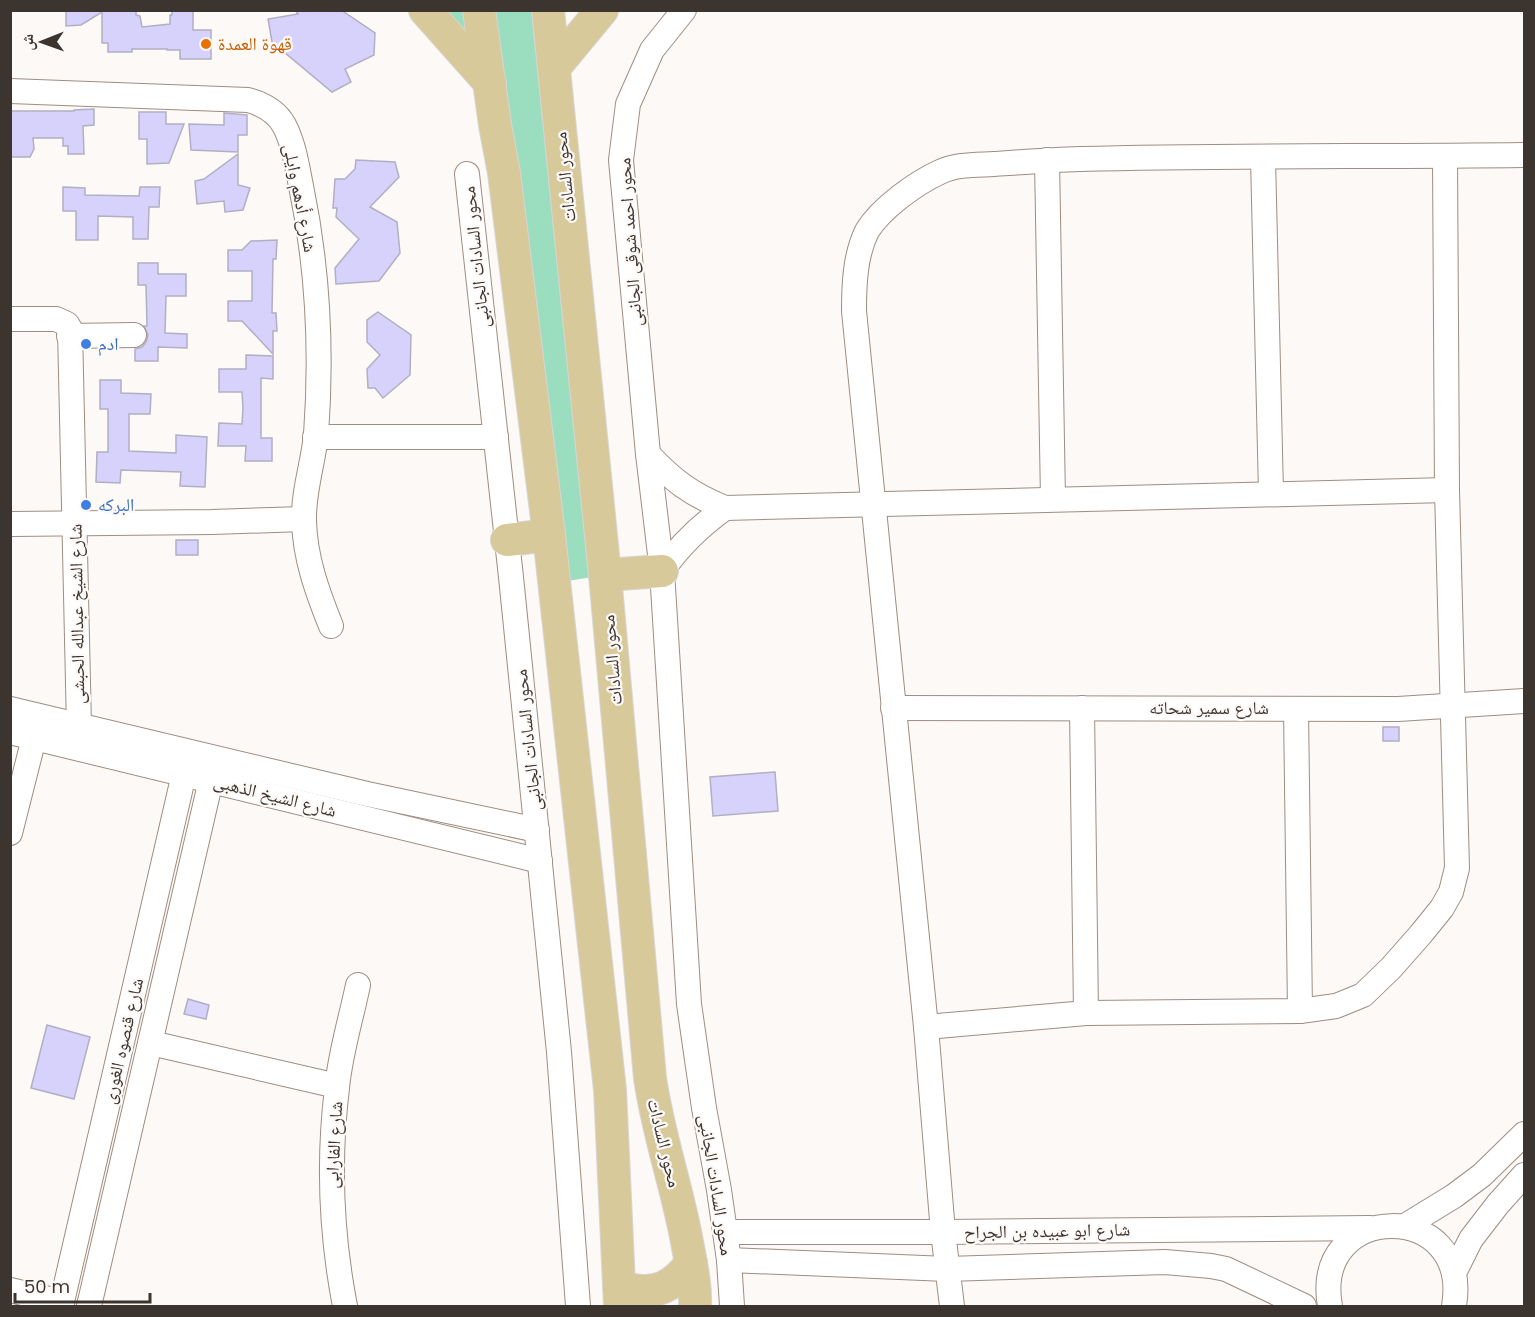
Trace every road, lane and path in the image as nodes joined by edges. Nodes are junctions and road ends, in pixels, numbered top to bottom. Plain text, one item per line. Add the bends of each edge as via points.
1 (425, 10) edge
2 (480, 10) edge
3 (548, 10) edge
4 (602, 10) edge
5 (684, 10) edge
6 (554, 68) junction
7 (490, 83) junction
8 (10, 91) edge
9 (1524, 155) edge
10 (1446, 156) junction
11 (1263, 158) junction
12 (1047, 160) junction
13 (467, 174) dead end
14 (10, 319) edge
15 (134, 335) dead end
16 (69, 336) junction
17 (641, 383) joint
18 (315, 437) junction
19 (496, 437) junction
20 (648, 453) junction
21 (1447, 490) junction
22 (1271, 493) junction
23 (1053, 499) junction
24 (873, 504) junction
25 (725, 508) junction
26 (304, 519) junction
27 (10, 524) edge
28 (75, 524) junction
29 (549, 535) junction
30 (507, 540) junction
31 (662, 571) junction
32 (605, 575) junction
33 (331, 626) dead end
34 (1524, 701) edge
35 (1452, 705) junction
36 (893, 708) junction
37 (1082, 708) junction
38 (10, 709) edge
39 (1296, 709) junction
40 (10, 732) edge
41 (78, 737) junction
42 (34, 738) junction
43 (184, 774) junction
44 (212, 780) junction
45 (537, 830) junction
46 (10, 833) edge
47 (540, 861) junction
48 (358, 985) dead end
49 (1300, 1011) junction
50 (1086, 1013) junction
51 (926, 1027) junction
52 (151, 1043) junction
53 (337, 1086) junction
54 (1524, 1134) edge
55 (1524, 1175) edge
56 (1405, 1226) junction
57 (1370, 1228) junction
58 (725, 1232) junction
59 (943, 1232) junction
60 (729, 1260) junction
61 (691, 1263) junction
62 (947, 1269) junction
63 (1454, 1272) junction
64 (10, 1290) edge
65 (620, 1296) edge
66 (62, 1304) edge
67 (89, 1306) edge
68 (345, 1306) edge
69 (578, 1306) edge
70 (695, 1306) edge
71 (732, 1306) edge
72 (952, 1306) edge
73 (1304, 1306) edge
74 (1330, 1306) edge
75 (1454, 1306) edge

1 - 7 main road
2 - 7 main road
3 - 6 main road, محور السادات
4 - 6 main road
5 - 17 street, محور احمد شوقى الجانبى via 652,50 628,104 622,148
6 - 32 main road, محور السادات
7 - 29 main road
8 - 18 street, شارع أدهم وايلى via 248,100 275,114 294,149 308,219 316,290
9 - 10 street
10 - 11 street
10 - 21 street
11 - 12 street
11 - 22 street
12 - 23 street
12 - 24 street via 942,171 895,201 868,231 856,268 854,311
13 - 19 street, محور السادات الجانبى
14 - 16 street via 62,320
15 - 16 street
16 - 28 street, شارع الشيخ عبدالله الحبشى
17 - 20 street, محور السادات الجانبى
18 - 19 street
18 - 26 street, شارع أدهم وايلى
19 - 30 street, محور السادات الجانبى
20 - 25 street via 682,487
20 - 31 street, محور السادات الجانبى
21 - 22 street
21 - 35 street
22 - 23 street
23 - 24 street
24 - 25 street
24 - 36 street
25 - 31 street via 696,530
26 - 28 street
26 - 33 street, شارع أدهم وايلى via 307,554
27 - 28 street
28 - 41 street, شارع الشيخ عبدالله الحبشى
29 - 30 main road
29 - 65 main road via 610,1090
30 - 45 street, محور السادات الجانبى
31 - 32 main road
31 - 58 street, محور السادات الجانبى via 689,1004
32 - 61 main road, محور السادات via 650,1078
34 - 35 street, شارع سمير شحاته
35 - 39 street, شارع سمير شحاته
35 - 49 street via 1457,868 1450,892 1421,934 1363,995 1336,1006
36 - 37 street, شارع سمير شحاته
36 - 51 street
37 - 39 street, شارع سمير شحاته
37 - 50 street
38 - 41 street, شارع الشيخ الذهبى
39 - 49 street
40 - 42 street, شارع الشيخ الذهبى
41 - 42 street, شارع الشيخ الذهبى
41 - 43 street, شارع الشيخ الذهبى
41 - 45 street, شارع الشيخ الذهبى
42 - 46 street
43 - 44 street, شارع الشيخ الذهبى
43 - 66 street, شارع قنصوه الغورى
44 - 47 street, شارع الشيخ الذهبى
44 - 52 street, شارع قنصوه الغورى
45 - 47 street, محور السادات الجانبى
47 - 69 street, محور السادات الجانبى
48 - 53 street, شارع الفارابى
49 - 50 street
50 - 51 street
51 - 59 street
52 - 53 street
52 - 67 street, شارع قنصوه الغورى
53 - 68 street, شارع الفارابى via 331,1192
54 - 56 street via 1482,1175
55 - 63 street via 1471,1239
56 - 57 street, شارع ابو عبيده بن الجراح
56 - 63 street via 1436,1242
57 - 59 street, شارع ابو عبيده بن الجراح
57 - 74 street via 1339,1253 1330,1274
58 - 59 street, شارع ابو عبيده بن الجراح
58 - 60 street, محور السادات الجانبى
59 - 62 street
60 - 62 street, شارع ابو عبيده بن الجراح
60 - 71 street, محور السادات الجانبى
61 - 65 main road via 683,1275 660,1289
61 - 70 main road, محور السادات
62 - 72 street
62 - 73 street, شارع ابو عبيده بن الجراح via 1134,1261 1211,1266 1240,1275
63 - 75 street
64 - 66 street

